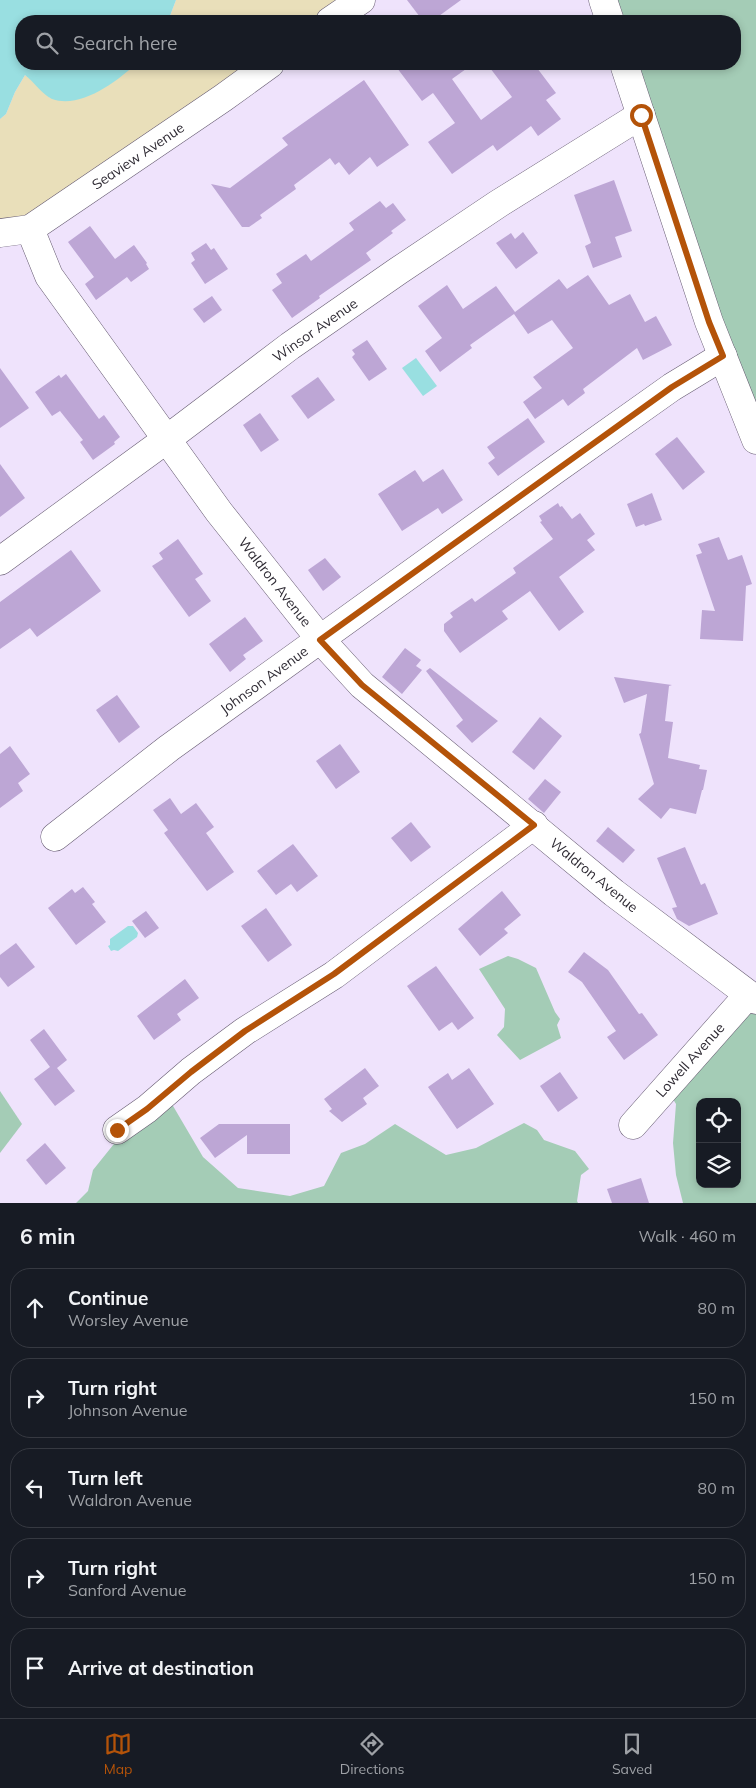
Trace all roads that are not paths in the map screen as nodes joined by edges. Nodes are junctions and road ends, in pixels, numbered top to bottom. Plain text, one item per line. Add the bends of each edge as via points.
1 (360, 0) edge
2 (603, 0) edge
3 (339, 15) edge
4 (608, 15) edge
5 (262, 70) edge
6 (626, 70) edge
7 (641, 115) junction
8 (30, 229) junction
9 (0, 233) edge
10 (723, 356) junction
11 (167, 439) junction
12 (756, 440) edge
13 (0, 561) edge
14 (320, 640) junction
15 (534, 825) junction
16 (55, 837) dead end
17 (752, 997) edge
18 (632, 1125) dead end
19 (117, 1130) dead end

1 - 3 street
2 - 4 street
5 - 8 street, Seaview Avenue
6 - 7 street
7 - 10 street
7 - 11 street, Winsor Avenue via 398,271 290,346
8 - 9 street, Seaview Avenue
8 - 11 street, Waldron Avenue via 49,276
10 - 12 street
10 - 14 street, Johnson Avenue via 672,387
11 - 13 street, Winsor Avenue
11 - 14 street, Waldron Avenue via 219,512
14 - 15 street, Waldron Avenue via 362,685
14 - 16 street, Johnson Avenue via 169,748
15 - 17 street, Waldron Avenue via 614,893
15 - 19 street via 334,974 245,1031
17 - 18 street, Lowell Avenue

